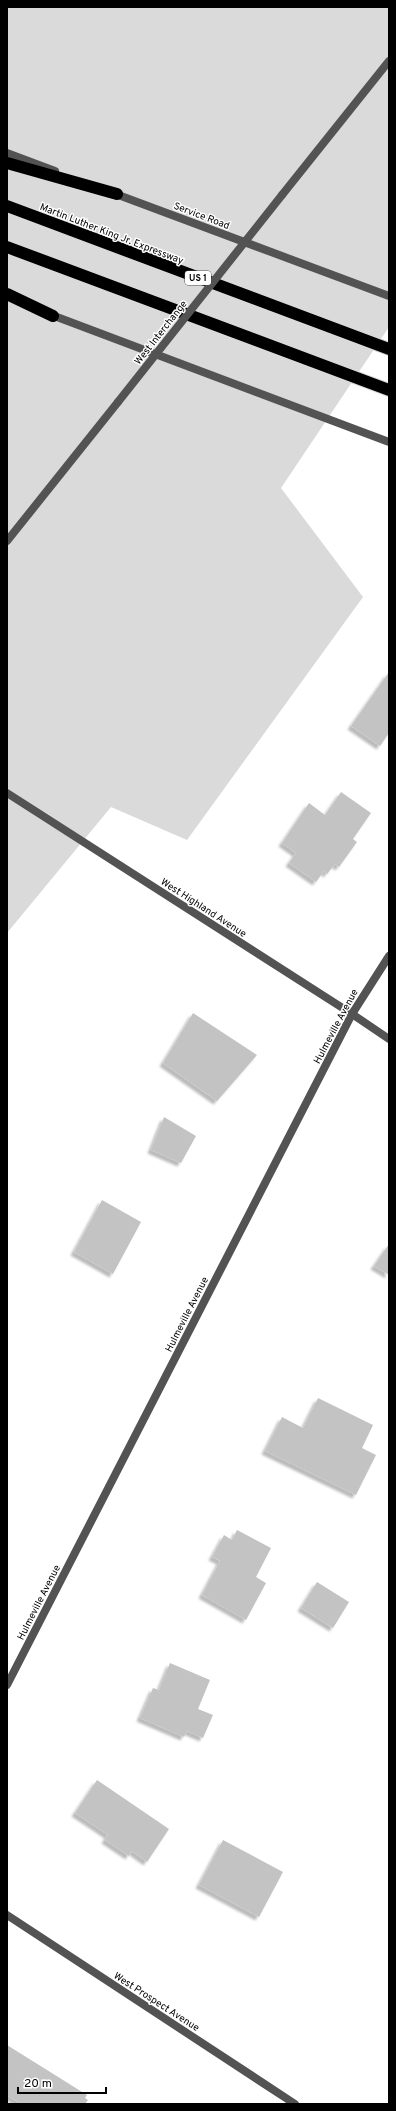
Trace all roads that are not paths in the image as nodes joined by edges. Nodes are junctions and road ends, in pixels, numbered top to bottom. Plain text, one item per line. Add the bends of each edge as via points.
1 (389, 61) edge
2 (7, 153) edge
3 (7, 162) edge
4 (117, 194) junction
5 (7, 206) edge
6 (7, 247) edge
7 (7, 294) edge
8 (389, 296) edge
9 (7, 299) edge
10 (53, 316) junction
11 (389, 349) edge
12 (389, 390) edge
13 (389, 442) edge
14 (7, 540) edge
15 (7, 793) edge
16 (389, 956) edge
17 (352, 1014) junction
18 (389, 1039) edge
19 (7, 1685) edge
20 (7, 1915) edge
21 (295, 2104) edge

1 - 14 street, West Interchange, bridge
2 - 4 street, Service Road
3 - 4 highway
4 - 8 street, Service Road
5 - 11 highway, Martin Luther King Jr. Expressway / US 1
6 - 12 highway
7 - 10 highway
9 - 10 street
10 - 13 street
15 - 17 street, West Highland Avenue
16 - 17 street, Hulmeville Avenue
17 - 18 street, West Highland Avenue
17 - 19 street, Hulmeville Avenue
20 - 21 street, West Prospect Avenue

